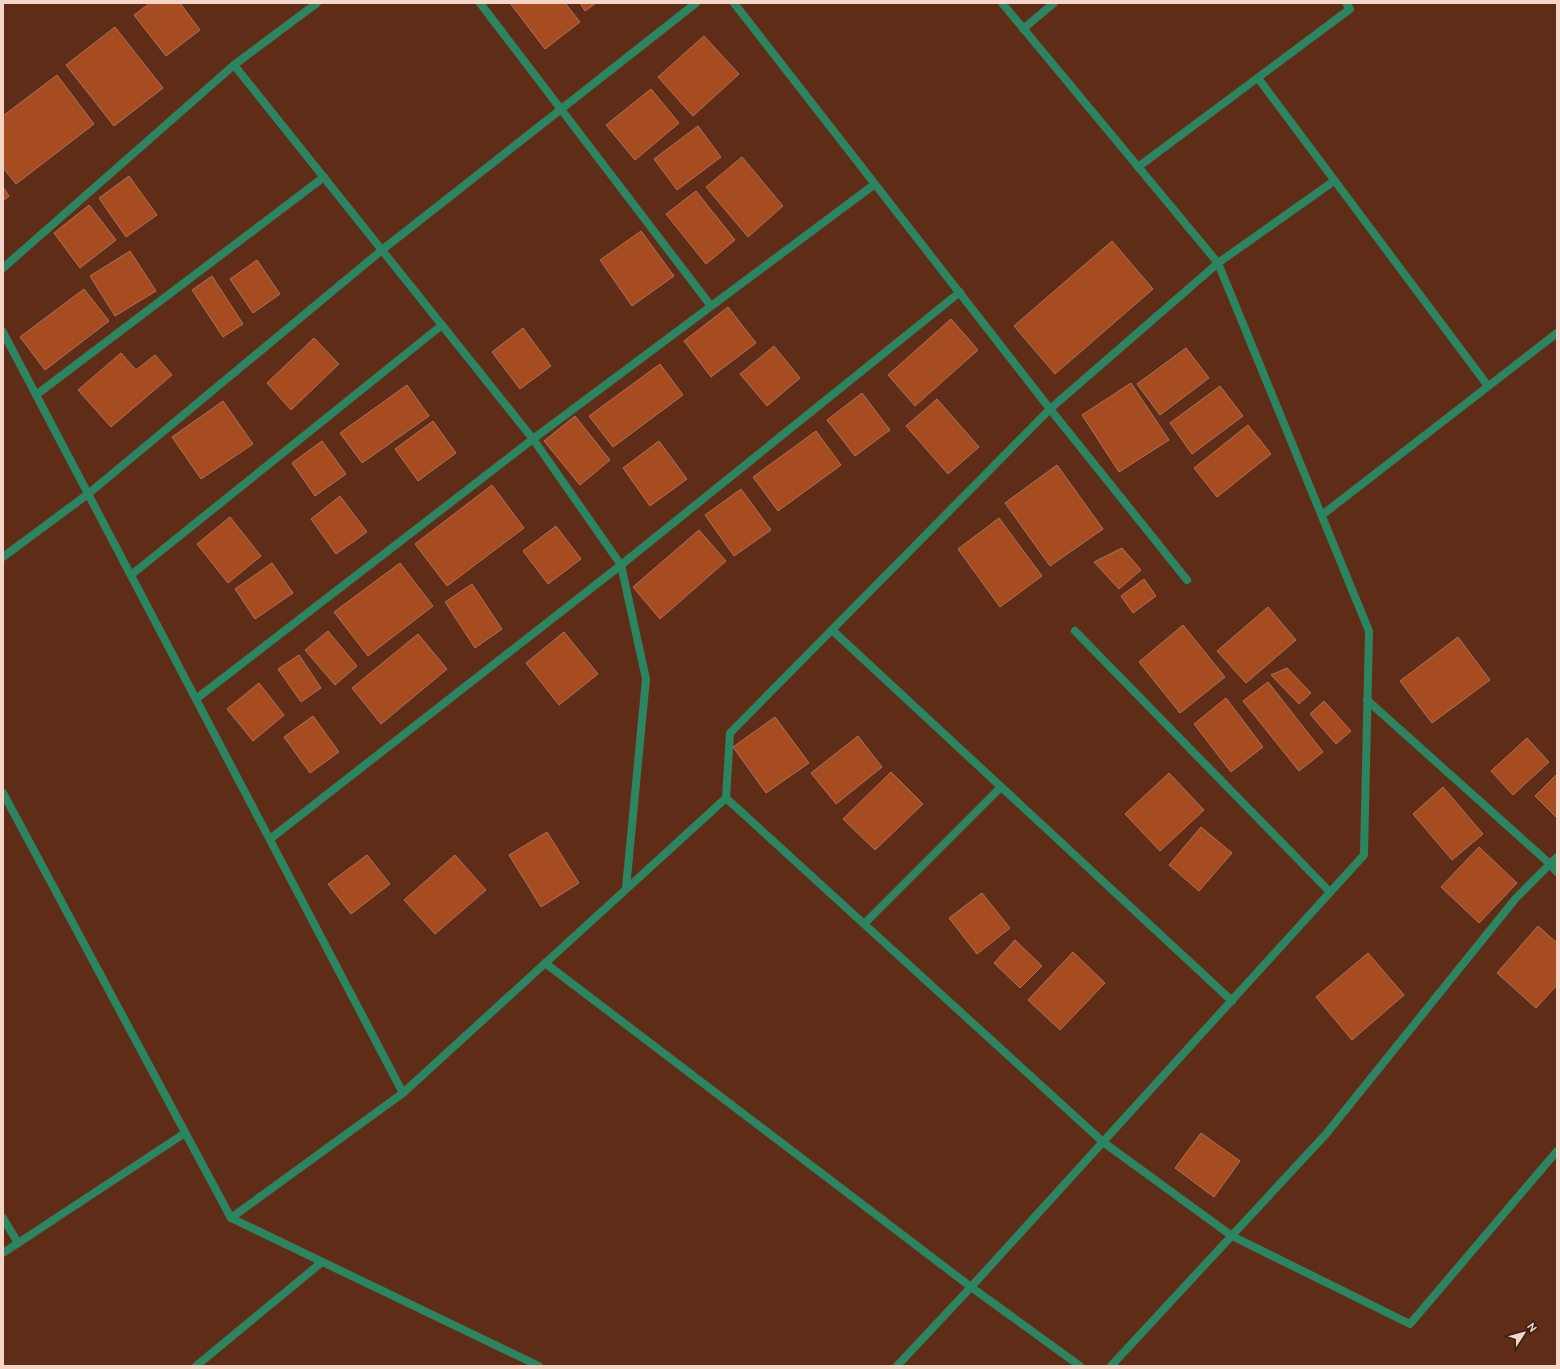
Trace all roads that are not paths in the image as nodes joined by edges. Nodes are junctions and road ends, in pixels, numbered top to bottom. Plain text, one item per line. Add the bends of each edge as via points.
1 (317, 3) edge
2 (480, 3) edge
3 (696, 3) edge
4 (734, 3) edge
5 (1002, 3) edge
6 (1054, 3) edge
7 (1346, 3) edge
8 (1023, 29) junction
9 (234, 66) junction
10 (1258, 78) junction
11 (561, 110) junction
12 (1138, 167) junction
13 (324, 177) junction
14 (1334, 181) junction
15 (876, 184) junction
16 (382, 250) junction
17 (1218, 263) junction
18 (3, 268) edge
19 (960, 292) junction
20 (711, 306) junction
21 (442, 325) junction
22 (3, 332) edge
23 (1557, 333) edge
24 (1488, 386) junction
25 (36, 395) junction
26 (1050, 409) junction
27 (533, 439) junction
28 (88, 494) junction
29 (1322, 515) junction
30 (3, 557) edge
31 (621, 565) junction
32 (131, 575) junction
33 (1187, 580) dead end
34 (832, 630) junction
35 (1075, 631) dead end
36 (196, 699) junction
37 (1368, 700) junction
38 (1001, 787) junction
39 (3, 792) edge
40 (726, 798) junction
41 (270, 839) junction
42 (1557, 857) edge
43 (1550, 864) junction
44 (1557, 872) edge
45 (626, 888) junction
46 (1330, 892) junction
47 (864, 924) junction
48 (545, 963) junction
49 (1232, 1001) junction
50 (403, 1093) junction
51 (185, 1133) junction
52 (1103, 1142) junction
53 (1557, 1151) edge
54 (3, 1218) edge
55 (231, 1218) junction
56 (1232, 1236) junction
57 (18, 1243) junction
58 (3, 1253) edge
59 (322, 1262) junction
60 (971, 1287) junction
61 (196, 1366) edge
62 (539, 1366) edge
63 (897, 1366) edge
64 (1080, 1366) edge
65 (1112, 1366) edge

1 - 9 street
2 - 11 street
3 - 11 street
4 - 15 street
5 - 8 street
6 - 8 street
7 - 10 street via 1350,9
8 - 12 street
9 - 13 street
9 - 18 street
10 - 12 street
10 - 14 street
11 - 16 street
11 - 20 street
12 - 17 street
13 - 16 street
13 - 25 street
14 - 17 street
14 - 24 street
15 - 19 street
15 - 20 street
16 - 21 street
16 - 28 street
17 - 26 street
17 - 29 street
19 - 26 street
19 - 31 street
20 - 27 street
21 - 27 street
21 - 32 street
22 - 25 street
23 - 24 street
24 - 29 street
25 - 28 street
26 - 33 street
26 - 34 street
27 - 31 street
27 - 36 street
28 - 30 street
28 - 32 street
29 - 37 street via 1369,631
31 - 41 street
31 - 45 street via 646,679
32 - 36 street
34 - 38 street
34 - 40 street via 730,733
35 - 46 street
36 - 41 street
37 - 43 street
37 - 46 street via 1364,855
38 - 47 street
38 - 49 street
39 - 51 street
40 - 45 street
40 - 47 street
41 - 50 street
42 - 43 street
43 - 44 street
43 - 56 street via 1516,898 1326,1134
45 - 48 street
46 - 49 street
47 - 52 street
48 - 50 street
48 - 60 street
49 - 52 street
50 - 55 street
51 - 55 street
51 - 57 street
52 - 56 street
52 - 60 street
53 - 56 street via 1410,1324
54 - 57 street
55 - 59 street
56 - 65 street
57 - 58 street
59 - 61 street
59 - 62 street
60 - 63 street
60 - 64 street

